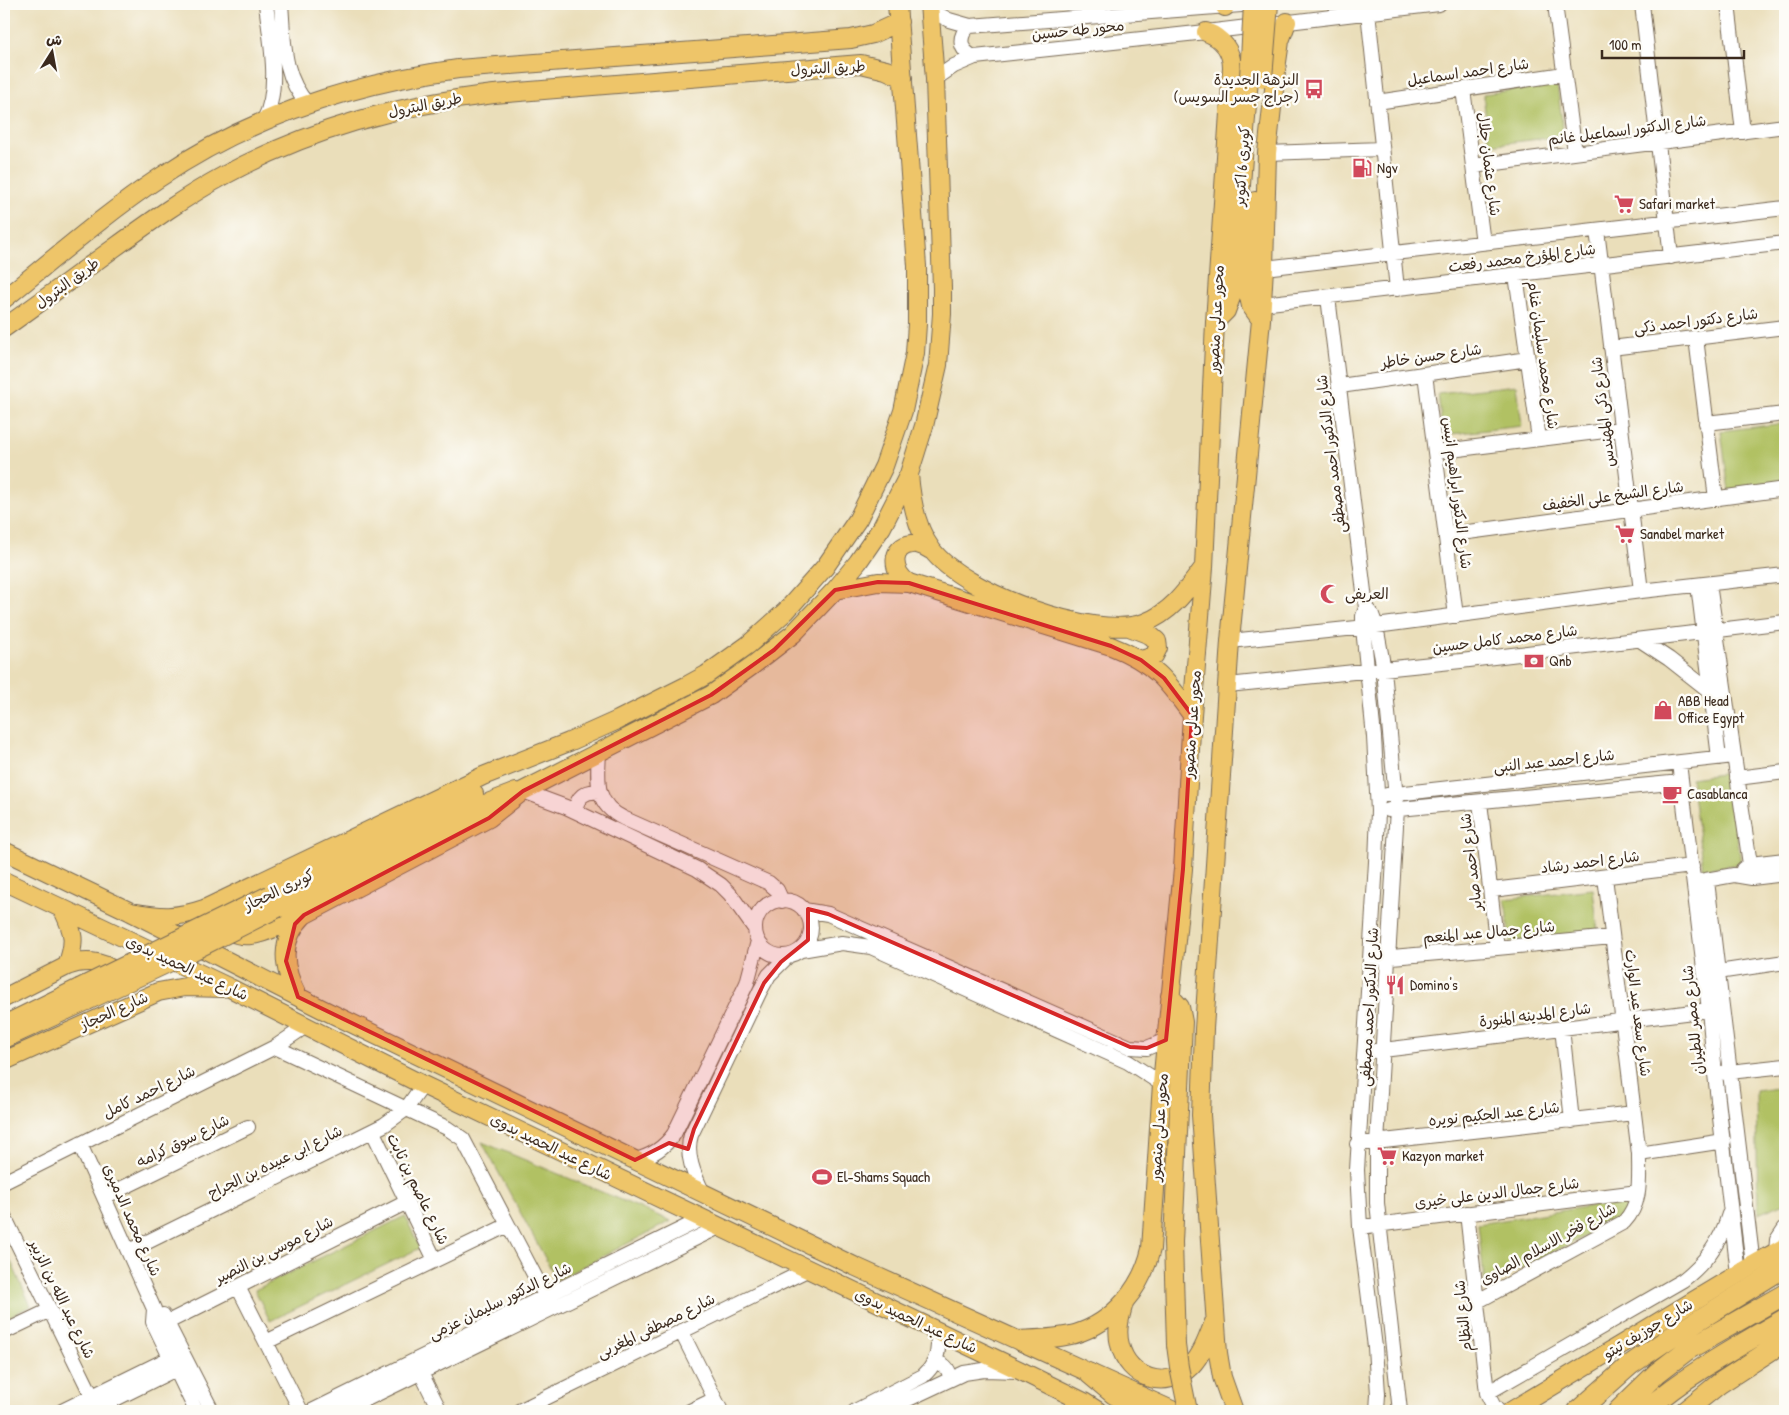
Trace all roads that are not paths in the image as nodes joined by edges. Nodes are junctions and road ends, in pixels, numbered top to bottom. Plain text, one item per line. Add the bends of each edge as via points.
1 (266, 4) edge
2 (281, 4) edge
3 (898, 4) edge
4 (1254, 4) edge
5 (1269, 4) edge
6 (1439, 4) edge
7 (1555, 4) edge
8 (1642, 4) edge
9 (1728, 4) edge
10 (1226, 5) edge
11 (929, 7) edge
12 (1368, 12) junction
13 (899, 22) junction
14 (1288, 22) junction
15 (970, 26) junction
16 (1206, 32) junction
17 (862, 37) junction
18 (975, 57) junction
19 (1232, 62) junction
20 (1277, 62) junction
21 (861, 64) junction
22 (490, 66) junction
23 (1564, 74) junction
24 (1256, 77) junction
25 (903, 78) junction
26 (935, 79) junction
27 (294, 86) junction
28 (1463, 89) junction
29 (494, 94) junction
30 (273, 98) junction
31 (1377, 102) junction
32 (308, 104) junction
33 (264, 120) junction
34 (1785, 126) edge
35 (1743, 132) junction
36 (1658, 142) junction
37 (1382, 149) junction
38 (1268, 153) junction
39 (1575, 153) junction
40 (1473, 166) junction
41 (1785, 208) edge
42 (1667, 222) junction
43 (1597, 230) junction
44 (1483, 243) junction
45 (1785, 243) edge
46 (1393, 253) junction
47 (1671, 257) junction
48 (1601, 265) junction
49 (1264, 268) junction
50 (1516, 275) junction
51 (1397, 289) junction
52 (1328, 297) junction
53 (4, 299) edge
54 (1262, 312) junction
55 (1215, 322) junction
56 (1785, 327) edge
57 (4, 328) edge
58 (1696, 338) junction
59 (1611, 348) junction
60 (1528, 359) junction
61 (1425, 374) junction
62 (1340, 386) junction
63 (1785, 414) edge
64 (1706, 423) junction
65 (1621, 429) junction
66 (1538, 439) junction
67 (1435, 452) junction
68 (909, 474) junction
69 (1785, 489) edge
70 (1716, 499) junction
71 (1631, 510) junction
72 (1446, 535) junction
73 (931, 550) junction
74 (1204, 567) junction
75 (1785, 575) edge
76 (909, 582) junction
77 (1704, 584) junction
78 (835, 590) junction
79 (1641, 591) junction
80 (1456, 616) junction
81 (1785, 622) edge
82 (1129, 627) junction
83 (1370, 627) junction
84 (1710, 631) junction
85 (1640, 640) junction
86 (1230, 641) junction
87 (1141, 660) junction
88 (1384, 670) junction
89 (1367, 672) junction
90 (1228, 685) junction
91 (1711, 692) junction
92 (1192, 715) junction
93 (552, 750) junction
94 (600, 751) junction
95 (1734, 756) junction
96 (1719, 758) junction
97 (1679, 763) junction
98 (1785, 772) edge
99 (1737, 778) junction
100 (1681, 782) junction
101 (523, 791) junction
102 (599, 792) junction
103 (1396, 795) junction
104 (1378, 796) junction
105 (1480, 802) junction
106 (1397, 809) junction
107 (575, 811) junction
108 (1378, 811) junction
109 (4, 851) edge
110 (1785, 860) edge
111 (1692, 866) junction
112 (1751, 871) junction
113 (1785, 874) edge
114 (1605, 877) junction
115 (4, 881) edge
116 (1700, 881) junction
117 (1492, 890) junction
118 (224, 900) junction
119 (274, 901) junction
120 (782, 901) junction
121 (62, 910) junction
122 (804, 910) junction
123 (131, 912) junction
124 (304, 915) junction
125 (757, 935) junction
126 (1612, 937) junction
127 (1497, 948) junction
128 (801, 950) junction
129 (788, 956) junction
130 (1387, 957) junction
131 (1369, 958) junction
132 (1785, 962) edge
133 (67, 966) junction
134 (1718, 972) junction
135 (230, 988) junction
136 (83, 994) junction
137 (1170, 996) junction
138 (298, 997) junction
139 (4, 998) edge
140 (133, 1003) junction
141 (1709, 1010) junction
142 (1624, 1021) junction
143 (4, 1025) edge
144 (306, 1026) junction
145 (1562, 1028) junction
146 (4, 1039) edge
147 (1166, 1040) junction
148 (276, 1047) junction
149 (1141, 1049) junction
150 (1384, 1050) junction
151 (1365, 1052) junction
152 (4, 1061) edge
153 (1136, 1066) junction
154 (1785, 1066) edge
155 (1729, 1072) junction
156 (1715, 1074) junction
157 (1162, 1084) junction
158 (423, 1085) junction
159 (406, 1109) junction
160 (1634, 1113) junction
161 (1572, 1121) junction
162 (248, 1127) dead end
163 (372, 1132) junction
164 (670, 1140) junction
165 (1724, 1141) junction
166 (1377, 1143) junction
167 (80, 1144) junction
168 (1357, 1144) junction
169 (688, 1149) junction
170 (1640, 1154) junction
171 (634, 1160) junction
172 (4, 1182) edge
173 (1638, 1192) junction
174 (703, 1193) junction
175 (104, 1197) junction
176 (407, 1202) junction
177 (1731, 1208) junction
178 (1467, 1213) junction
179 (4, 1216) edge
180 (702, 1219) junction
181 (1380, 1224) junction
182 (508, 1225) junction
183 (719, 1227) junction
184 (1360, 1227) junction
185 (1785, 1228) edge
186 (128, 1251) junction
187 (1782, 1256) edge
188 (435, 1260) junction
189 (807, 1270) junction
190 (1745, 1270) junction
191 (238, 1287) junction
192 (1785, 1294) edge
193 (1478, 1301) junction
194 (548, 1303) junction
195 (1124, 1303) junction
196 (50, 1310) junction
197 (1216, 1318) junction
198 (1785, 1319) edge
199 (162, 1325) junction
200 (681, 1331) junction
201 (936, 1331) junction
202 (4, 1332) edge
203 (1018, 1340) junction
204 (1785, 1341) edge
205 (266, 1342) junction
206 (179, 1361) junction
207 (934, 1363) junction
208 (1020, 1371) junction
209 (421, 1373) junction
210 (1090, 1374) junction
211 (950, 1378) junction
212 (1487, 1393) junction
213 (92, 1396) junction
214 (718, 1405) edge
215 (1584, 1405) edge
216 (62, 1411) edge
217 (91, 1411) edge
218 (196, 1411) edge
219 (212, 1411) edge
220 (301, 1411) edge
221 (312, 1411) edge
222 (342, 1411) edge
223 (440, 1411) edge
224 (519, 1411) edge
225 (690, 1411) edge
226 (855, 1411) edge
227 (883, 1411) edge
228 (1098, 1411) edge
229 (1144, 1411) edge
230 (1174, 1411) edge
231 (1188, 1411) edge
232 (1234, 1411) edge
233 (1377, 1411) edge
234 (1400, 1411) edge
235 (1498, 1411) edge
236 (1511, 1411) edge
237 (1618, 1411) edge
238 (1645, 1411) edge
239 (1685, 1411) edge

1 - 30 street
2 - 27 street via 286,64
3 - 13 main road
4 - 10 street, محور طه حسين
4 - 24 main road, كوبرى 6 اكتوبر, bridge
5 - 24 main road, كوبرى 6 اكتوبر, bridge
6 - 12 street, محور طه حسين
7 - 23 street
8 - 36 street
9 - 35 street
10 - 15 street, محور طه حسين
11 - 15 street, محور طه حسين via 949,20
11 - 26 main road
12 - 14 street, محور طه حسين
12 - 31 street
13 - 17 main road, طريق البترول
13 - 25 main road
14 - 16 street, محور طه حسين
14 - 20 main road via 1280,41
15 - 18 street via 962,35 961,43 967,54
16 - 18 street, محور طه حسين
16 - 19 main road via 1221,41
17 - 21 main road via 870,50
17 - 22 main road, طريق البترول
18 - 26 street, محور طه حسين
19 - 20 main road via 1254,53
19 - 55 main road, محور عدلى منصور
20 - 38 main road
21 - 25 main road, طريق البترول
21 - 29 main road, طريق البترول
22 - 29 main road
22 - 32 main road, طريق البترول via 398,78 340,92
23 - 28 street, شارع احمد اسماعيل
23 - 39 street
24 - 54 main road, كوبرى 6 اكتوبر via 1249,290 1251,306
24 - 55 main road, كوبرى 6 اكتوبر via 1232,299
25 - 93 main road via 917,266 918,324 903,411 872,493 825,567 786,611 748,645 686,686
26 - 68 main road via 941,339 934,390
27 - 30 street via 284,97
27 - 32 street
28 - 31 street, شارع احمد اسماعيل
28 - 40 street, شارع عثمان جلال
29 - 57 main road, طريق البترول via 417,105 359,119 249,162 174,206
30 - 33 street
31 - 37 street
32 - 33 main road, طريق البترول
33 - 53 main road, طريق البترول via 206,149 159,178
34 - 35 street, شارع الدكتور اسماعيل غانم
35 - 36 street, شارع الدكتور اسماعيل غانم
36 - 39 street, شارع الدكتور اسماعيل غانم
36 - 42 street
37 - 38 street
37 - 46 street
38 - 49 main road
39 - 40 street, شارع الدكتور اسماعيل غانم
40 - 44 street, شارع عثمان جلال
41 - 42 street, شارع المؤرخ محمد رفعت
42 - 43 street, شارع المؤرخ محمد رفعت
42 - 47 street
43 - 44 street, شارع المؤرخ محمد رفعت
43 - 48 street, شارع ذكى المهندس
44 - 46 street, شارع المؤرخ محمد رفعت
45 - 47 street, شارع المؤرخ محمد رفعت
46 - 49 street, شارع المؤرخ محمد رفعت
46 - 51 street
47 - 48 street, شارع المؤرخ محمد رفعت
48 - 50 street, شارع المؤرخ محمد رفعت
48 - 59 street, شارع ذكى المهندس
49 - 54 main road
50 - 51 street, شارع المؤرخ محمد رفعت
50 - 60 street, شارع محمد سليمان غنام
51 - 52 street, شارع المؤرخ محمد رفعت
52 - 54 street, شارع المؤرخ محمد رفعت
52 - 62 street, شارع الدكتور احمد مصطفى
54 - 86 main road
55 - 74 main road, محور عدلى منصور
56 - 58 street, شارع دكتور احمد ذكى
58 - 59 street, شارع دكتور احمد ذكى
58 - 64 street
59 - 65 street, شارع ذكى المهندس
60 - 61 street, شارع حسن خاطر
60 - 66 street, شارع محمد سليمان غنام
61 - 62 street, شارع حسن خاطر
61 - 67 street, شارع الدكتور ابراهيم انيس
62 - 83 street, شارع الدكتور احمد مصطفى via 1366,608 1374,619
63 - 64 street
64 - 70 street
65 - 66 street
65 - 71 street, شارع ذكى المهندس
66 - 67 street
67 - 72 street, شارع الدكتور ابراهيم انيس
68 - 73 main road via 914,506
68 - 78 main road via 882,527
69 - 70 street, شارع الشيخ على الخفيف
70 - 71 street, شارع الشيخ على الخفيف
71 - 72 street, شارع الشيخ على الخفيف
71 - 79 street, شارع ذكى المهندس
72 - 80 street, شارع الدكتور ابراهيم انيس
73 - 76 main road via 913,544 900,551 895,565 897,573
73 - 82 main road via 964,577 1019,605 1074,620
74 - 82 main road via 1172,606 1153,619
74 - 92 main road, محور عدلى منصور
75 - 77 street, شارع محمد كامل حسين
76 - 78 main road via 878,582
76 - 87 main road via 1111,646
77 - 79 street, شارع محمد كامل حسين
77 - 84 street
78 - 94 main road via 792,634 732,681
79 - 80 street, شارع محمد كامل حسين
80 - 83 street, شارع محمد كامل حسين
81 - 84 street, شارع محمد كامل حسين
82 - 87 main road via 1157,641 1154,656
83 - 86 street, شارع محمد كامل حسين
83 - 88 street, شارع الدكتور احمد مصطفى
83 - 89 street, شارع الدكتور احمد مصطفى
84 - 85 street, شارع محمد كامل حسين
84 - 91 street
84 - 95 street
85 - 88 street, شارع محمد كامل حسين
85 - 91 street
86 - 90 main road
87 - 92 main road via 1164,678
88 - 89 street, شارع محمد كامل حسين
88 - 103 street, شارع الدكتور احمد مصطفى
89 - 90 street, شارع محمد كامل حسين
89 - 104 street, شارع الدكتور احمد مصطفى
90 - 197 main road via 1202,1084 1203,1150
91 - 96 street
92 - 137 main road, محور عدلى منصور via 1183,869
93 - 118 main road via 483,776
93 - 119 main road, كوبرى الحجاز via 519,771
94 - 101 main road
94 - 102 street
95 - 96 street, شارع احمد عبد النبى
95 - 99 street
96 - 97 street, شارع احمد عبد النبى
97 - 100 street, شارع مصر للطيران
97 - 103 street, شارع احمد عبد النبى
98 - 99 street
99 - 112 street
100 - 105 street
100 - 111 street, شارع مصر للطيران
101 - 107 street
101 - 119 main road, كوبرى الحجاز via 495,799
101 - 124 main road via 489,818
102 - 107 street via 582,795
102 - 120 street via 618,815 769,884 777,890
103 - 104 street, شارع احمد عبد النبى
103 - 106 street, شارع الدكتور احمد مصطفى
104 - 108 street, شارع الدكتور احمد مصطفى
105 - 106 street
105 - 117 street, شارع احمد صابر
106 - 108 street
106 - 130 street, شارع الدكتور احمد مصطفى
107 - 125 street via 708,876 730,894
108 - 131 street, شارع الدكتور احمد مصطفى
109 - 123 main road, شارع عبد الحميد بدوى
110 - 112 street
111 - 114 street, شارع احمد رشاد
111 - 116 street, شارع مصر للطيران
112 - 113 street
112 - 116 street
114 - 117 street, شارع احمد رشاد
114 - 126 street, شارع سعد عبد الوارث
115 - 121 main road, شارع عبد الحميد بدوى
116 - 134 street, شارع مصر للطيران
116 - 141 street, شارع مصر للطيران
117 - 127 street, شارع احمد صابر
118 - 123 main road via 181,916
118 - 124 main road via 223,922 229,931 239,936 250,936
119 - 136 main road, كوبرى الحجاز, bridge via 181,957
120 - 122 street via 794,903
120 - 125 street via 765,907 757,917
121 - 133 main road via 73,934 73,948
121 - 135 main road, شارع عبد الحميد بدوى
122 - 128 street via 810,922 810,934
122 - 149 street via 828,914 1125,1045
123 - 138 main road, شارع عبد الحميد بدوى
124 - 138 main road via 290,933 286,951 287,971
125 - 129 street via 761,946 770,953
125 - 164 street via 747,983
126 - 127 street, شارع جمال عبد المنعم
126 - 142 street, شارع سعد عبد الوارث
127 - 130 street, شارع جمال عبد المنعم
128 - 129 street
128 - 153 street via 842,942 871,947
129 - 169 street via 769,975 760,991 694,1129
130 - 131 street, شارع جمال عبد المنعم
130 - 150 street, شارع الدكتور احمد مصطفى
131 - 151 street, شارع الدكتور احمد مصطفى
132 - 134 street
133 - 139 main road
133 - 140 main road via 93,962 109,968 128,986
134 - 155 street, شارع مصر للطيران
135 - 140 main road, شارع الحجاز via 171,989
135 - 144 main road, شارع عبد الحميد بدوى
136 - 143 main road, كوبرى الحجاز
136 - 146 main road, كوبرى الحجاز
137 - 147 main road, محور عدلى منصور
137 - 231 main road, bridge via 1180,1008 1183,1022 1173,1242 1176,1345
138 - 171 main road, شارع عبد الحميد بدوى
140 - 152 main road, شارع الحجاز
141 - 142 street, شارع المدينه المنورة
141 - 156 street, شارع مصر للطيران
142 - 145 street, شارع المدينه المنورة
142 - 160 street, شارع سعد عبد الوارث
144 - 148 street, شارع احمد كامل
144 - 158 main road, شارع عبد الحميد بدوى
145 - 150 street, شارع المدينه المنورة
145 - 161 street
147 - 149 street
147 - 157 main road, محور عدلى منصور
148 - 159 street
148 - 167 street, شارع احمد كامل
149 - 153 street via 1142,1060
150 - 151 street, شارع المدينه المنورة
150 - 166 street, شارع الدكتور احمد مصطفى
151 - 168 street, شارع الدكتور احمد مصطفى
153 - 157 street
154 - 155 street
155 - 156 street
155 - 190 street, شارع مصر للطيران
156 - 165 street, شارع مصر للطيران
157 - 195 main road, محور عدلى منصور via 1151,1249 1141,1280
158 - 159 street, شارع ابى عبيده بن الجراح
158 - 180 main road, شارع عبد الحميد بدوى
159 - 163 street, شارع ابى عبيده بن الجراح
159 - 182 street via 463,1139
160 - 161 street, شارع عبد الحكيم نويره
160 - 170 street, شارع سعد عبد الوارث
161 - 166 street, شارع عبد الحكيم نويره
162 - 175 street, شارع سوق كرامه
163 - 176 street, شارع عاصم بن ثابت
163 - 186 street, شارع ابى عبيده بن الجراح
164 - 169 street via 678,1148
164 - 171 street via 658,1151
165 - 170 street
165 - 177 street, شارع مصر للطيران
166 - 168 street, شارع عبد الحكيم نويره
166 - 181 street, شارع الدكتور احمد مصطفى
167 - 172 street, شارع احمد كامل
167 - 175 street, شارع محمد الدميرى
168 - 184 street, شارع الدكتور احمد مصطفى
169 - 174 street
170 - 173 street, شارع فخر الاسلام الصاوى
171 - 174 main road, شارع عبد الحميد بدوى
173 - 178 street, شارع جمال الدين على خيرى
173 - 193 street, شارع فخر الاسلام الصاوى via 1632,1214 1624,1222
174 - 203 main road, شارع عبد الحميد بدوى
175 - 186 street, شارع محمد الدميرى
176 - 188 street, شارع عاصم بن ثابت
176 - 191 street, شارع موسى بن النصير
177 - 190 street, شارع مصر للطيران
177 - 212 street via 1717,1244 1702,1264 1683,1280
178 - 181 street, شارع جمال الدين على خيرى
178 - 193 street, شارع النظام
179 - 196 street, شارع عبد الله بن الزبير
180 - 183 main road, شارع عبد الحميد بدوى
180 - 194 street, شارع الدكتور سليمان عزمى
181 - 184 street, شارع جمال الدين على خيرى
181 - 234 street, شارع الدكتور احمد مصطفى
182 - 188 street
182 - 194 street
183 - 189 main road, شارع عبد الحميد بدوى
183 - 194 street, شارع الدكتور سليمان عزمى
184 - 233 street, شارع الدكتور احمد مصطفى via 1374,1346
185 - 187 street via 1777,1240
186 - 199 street, شارع محمد الدميرى via 154,1309 154,1322
187 - 190 main road, شارع جوزيف تيتو
187 - 215 highway, شارع جوزيف تيتو via 1630,1365
188 - 205 street
189 - 200 street, شارع مصطفى المغربى
189 - 201 main road, شارع عبد الحميد بدوى
190 - 236 main road, شارع جوزيف تيتو
191 - 199 street, شارع موسى بن النصير
191 - 205 street
192 - 237 highway via 1687,1350 1657,1373
193 - 212 street, شارع النظام
194 - 209 street, شارع الدكتور سليمان عزمى
194 - 221 street, شارع الدكتور سليمان عزمى
195 - 197 main road via 1118,1326 1122,1352 1136,1372 1155,1379 1170,1378 1190,1367
195 - 203 main road, محور عدلى منصور via 1100,1322 1076,1334
196 - 202 street
196 - 213 street, شارع عبد الله بن الزبير
197 - 232 main road via 1219,1365
198 - 238 highway via 1686,1379
199 - 206 street, شارع محمد الدميرى
200 - 214 street
200 - 224 street, شارع مصطفى المغربى
201 - 207 street via 938,1347
201 - 208 main road, شارع عبد الحميد بدوى
203 - 210 main road
204 - 239 highway via 1720,1383
205 - 220 street
206 - 213 street
206 - 217 street
206 - 218 street, شارع محمد الدميرى
206 - 219 street, شارع محمد الدميرى
207 - 211 street via 946,1366
207 - 226 street via 923,1376
208 - 211 street via 974,1371
208 - 228 main road, شارع عبد الحميد بدوى
209 - 222 street, شارع الدكتور سليمان عزمى
209 - 223 street
210 - 229 highway via 1114,1394
210 - 230 main road
211 - 227 street
212 - 235 street, شارع النظام
213 - 216 street
214 - 225 street

